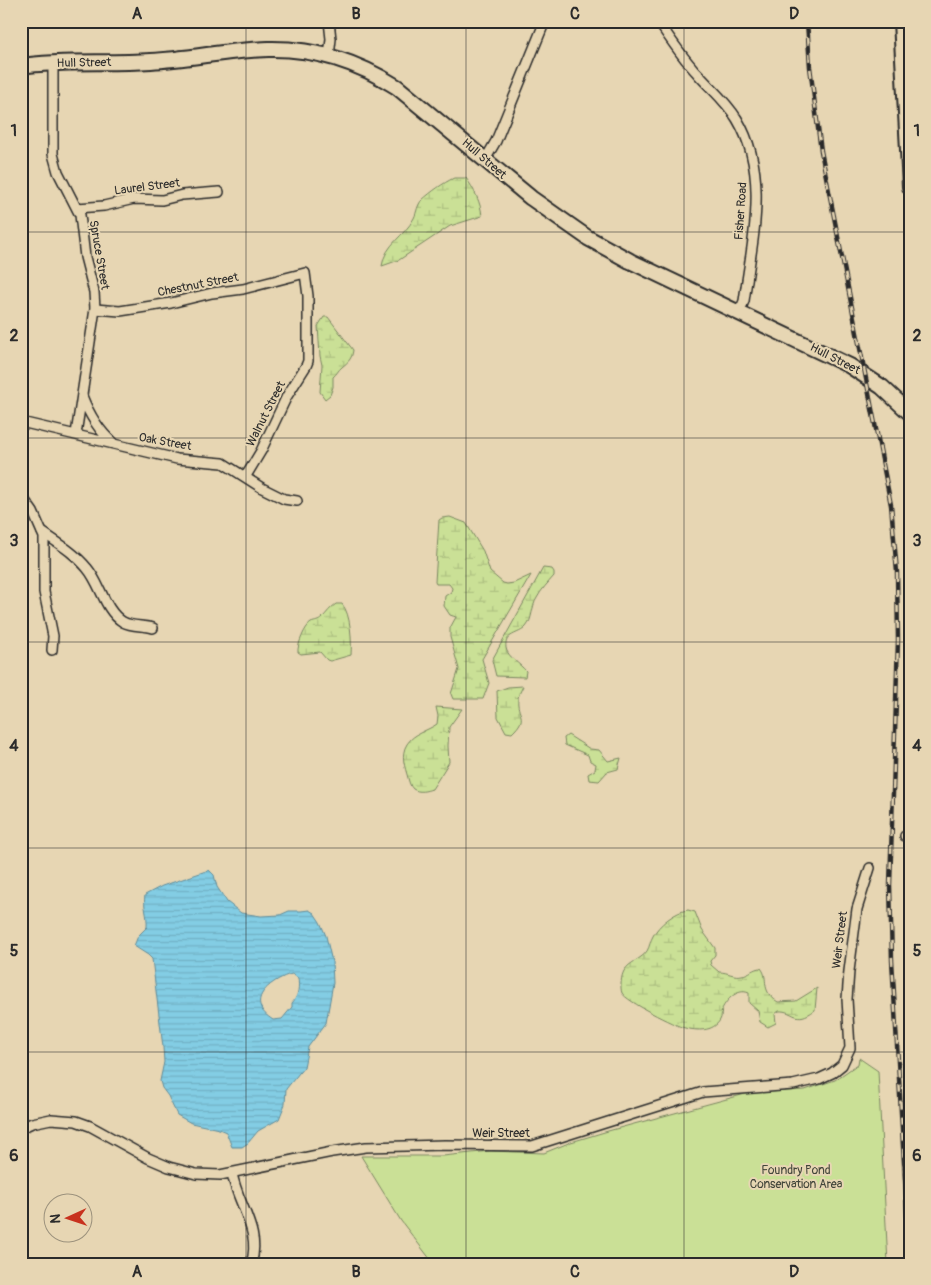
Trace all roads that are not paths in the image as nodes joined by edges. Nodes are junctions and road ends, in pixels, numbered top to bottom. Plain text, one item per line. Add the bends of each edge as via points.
1 (329, 21) edge
2 (545, 21) edge
3 (658, 21) edge
4 (900, 21) edge
5 (329, 56) junction
6 (53, 64) junction
7 (21, 66) edge
8 (485, 160) junction
9 (910, 187) edge
10 (220, 192) dead end
11 (77, 208) junction
12 (305, 273) joint
13 (95, 309) junction
14 (739, 313) junction
15 (82, 396) junction
16 (910, 413) edge
17 (21, 422) edge
18 (76, 434) junction
19 (116, 445) junction
20 (246, 476) junction
21 (21, 495) edge
22 (297, 501) dead end
23 (42, 532) junction
24 (153, 628) dead end
25 (52, 650) dead end
26 (870, 868) dead end
27 (21, 1128) edge
28 (232, 1173) junction
29 (251, 1264) edge

1 - 5 street
2 - 8 street via 496,141
3 - 14 street, Fisher Road via 688,63 733,113 752,154 757,194 744,301
4 - 9 main road
5 - 6 main road, Hull Street via 267,49 152,61
5 - 8 main road, Hull Street via 367,70 398,87
6 - 7 main road, Hull Street
6 - 11 street, Spruce Street via 54,154 58,172
8 - 14 main road, Hull Street via 548,211 588,238
10 - 11 street, Laurel Street via 162,200 134,199
11 - 13 street, Spruce Street
12 - 13 street, Chestnut Street via 242,290 171,303 120,311
12 - 20 street, Walnut Street via 308,361
13 - 15 street, Spruce Street
14 - 16 main road, Hull Street via 858,371 882,387
15 - 18 street, Spruce Street
15 - 19 street via 92,419
17 - 18 street, Oak Street
18 - 19 street, Oak Street
19 - 20 street, Oak Street via 183,460 219,462
20 - 22 street, Oak Street via 284,499
21 - 23 street
23 - 24 street via 83,564 117,617 128,624
23 - 25 street via 44,592 53,636
26 - 28 street, Weir Street via 857,909 848,971 850,1048 842,1065 826,1076 792,1085 703,1092 532,1146 366,1147
27 - 28 street, Weir Street via 51,1119 76,1121 177,1170 204,1175
28 - 29 street via 252,1232

